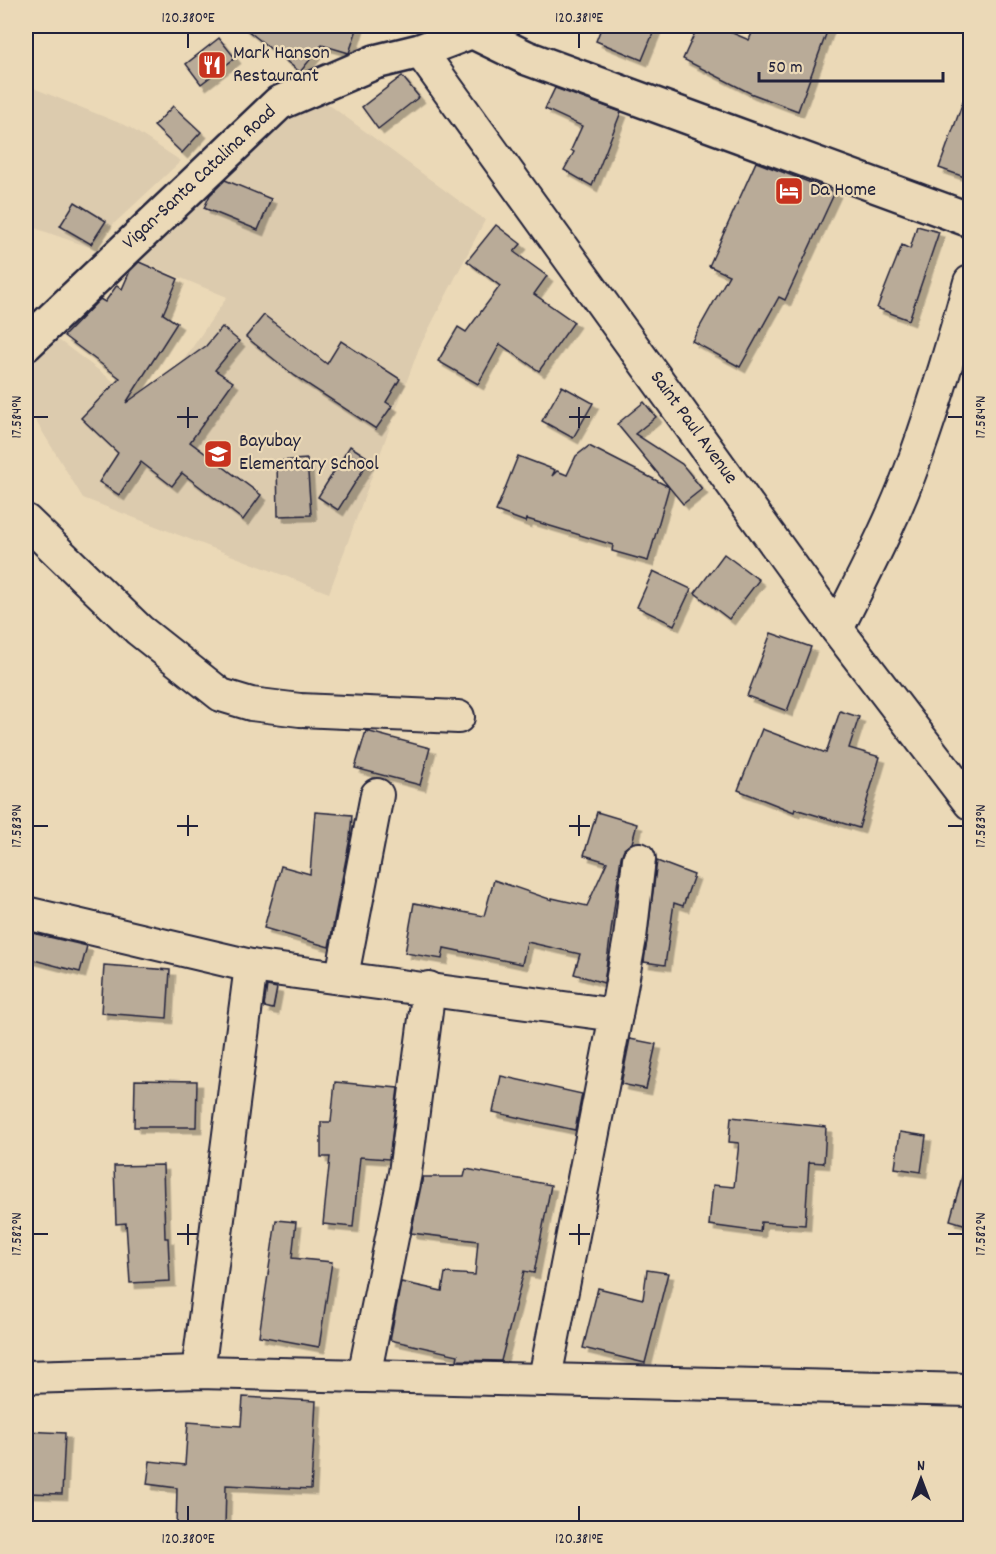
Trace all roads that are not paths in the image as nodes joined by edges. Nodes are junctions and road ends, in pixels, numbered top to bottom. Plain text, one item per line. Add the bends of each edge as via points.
1 (465, 29) edge
2 (420, 51) junction
3 (970, 220) edge
4 (970, 282) edge
5 (26, 344) edge
6 (26, 521) edge
7 (837, 629) junction
8 (458, 717) dead end
9 (377, 795) dead end
10 (970, 803) edge
11 (639, 859) dead end
12 (26, 913) edge
13 (251, 966) junction
14 (342, 976) junction
15 (429, 988) junction
16 (616, 1015) junction
17 (198, 1372) junction
18 (364, 1376) junction
19 (26, 1377) edge
20 (544, 1378) junction
21 (970, 1390) edge

1 - 2 main road, Vigan-Santa Catalina Road
1 - 3 main road via 526,58
2 - 5 main road, Vigan-Santa Catalina Road via 375,62 279,103
2 - 7 street, Saint Paul Avenue
4 - 7 street via 909,475 884,536
6 - 8 street via 139,630 221,695 251,704 300,710
7 - 10 street, Saint Paul Avenue
9 - 14 street
11 - 16 street
12 - 13 street
13 - 14 street
13 - 17 street
14 - 15 street
15 - 16 street
15 - 18 street via 405,1173
16 - 20 street
17 - 18 street
17 - 19 street
18 - 20 street
20 - 21 street

